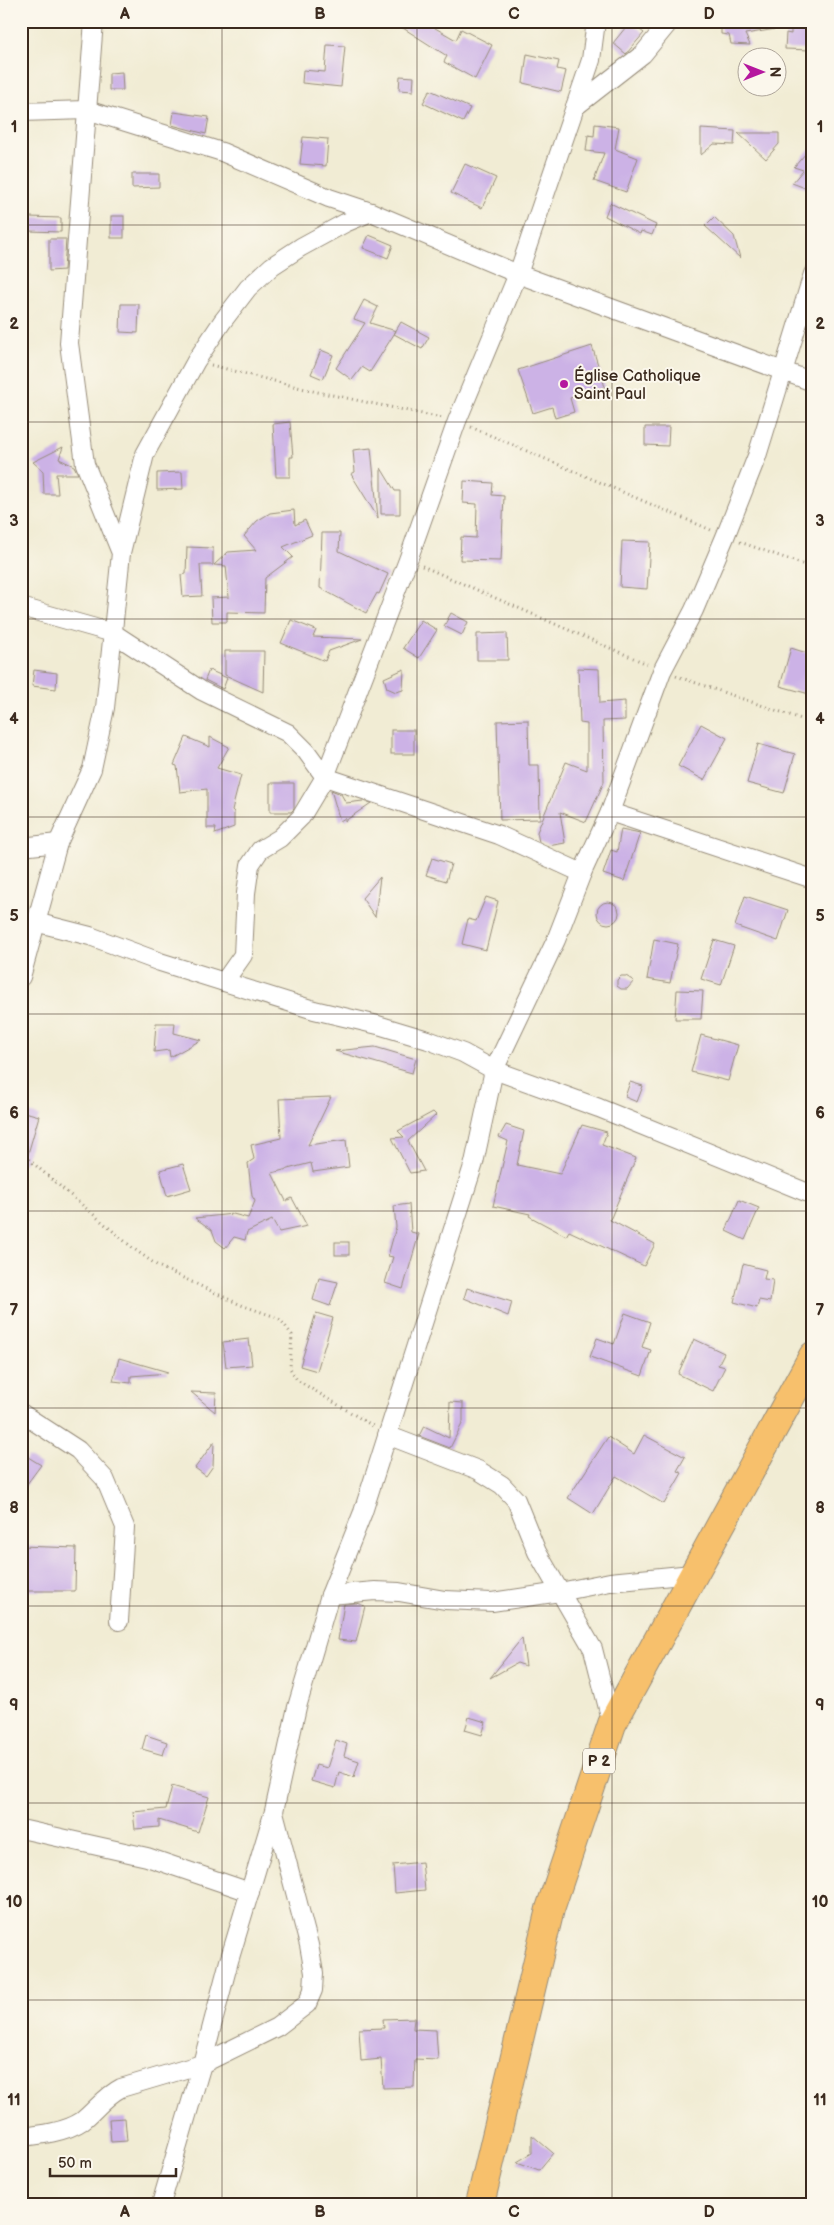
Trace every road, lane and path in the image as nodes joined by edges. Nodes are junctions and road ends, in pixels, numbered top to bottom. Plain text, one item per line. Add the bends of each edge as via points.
1 (94, 21) edge
2 (596, 21) edge
3 (670, 21) edge
4 (575, 107) junction
5 (87, 110) junction
6 (21, 112) edge
7 (371, 212) junction
8 (518, 274) junction
9 (813, 274) edge
10 (196, 361) junction
11 (782, 371) junction
12 (813, 382) edge
13 (457, 421) junction
14 (726, 536) junction
15 (121, 553) junction
16 (408, 560) junction
17 (813, 568) edge
18 (21, 607) edge
19 (113, 633) junction
20 (662, 671) junction
21 (813, 723) edge
22 (325, 777) junction
23 (610, 812) junction
24 (58, 844) junction
25 (21, 848) edge
26 (582, 872) junction
27 (813, 879) edge
28 (28, 926) edge
29 (21, 977) edge
30 (224, 982) junction
31 (494, 1070) junction
32 (21, 1153) edge
33 (813, 1195) edge
34 (813, 1356) edge
35 (21, 1413) edge
36 (387, 1435) junction
37 (692, 1574) junction
38 (560, 1592) junction
39 (330, 1595) junction
40 (119, 1621) dead end
41 (612, 1724) junction
42 (274, 1811) junction
43 (21, 1829) edge
44 (250, 1892) junction
45 (202, 2064) junction
46 (21, 2137) edge
47 (161, 2204) edge
48 (480, 2204) edge

1 - 5 street
2 - 4 street via 591,60
3 - 4 street via 644,54
4 - 8 street
5 - 6 street
5 - 7 street via 222,152 329,198
5 - 15 street via 69,343 85,464
7 - 8 street
7 - 10 street via 301,247 272,266 248,288
8 - 11 street
8 - 13 street
9 - 11 street
10 - 13 path via 312,391
10 - 15 street via 146,454
11 - 12 street
11 - 14 street via 757,456
13 - 14 path
13 - 16 street
14 - 17 path
14 - 20 street via 694,610
15 - 19 street
16 - 20 path
16 - 22 street
18 - 19 street
19 - 22 street via 202,691 288,733
19 - 24 street via 106,708 92,770
20 - 21 path
20 - 23 street
22 - 26 street via 499,835
22 - 30 street via 301,817 280,838 260,850 250,865 243,954
23 - 26 street
23 - 27 street
24 - 25 street
24 - 28 street
26 - 31 street via 556,940
28 - 29 street
28 - 30 street via 90,936
30 - 31 street via 428,1040
31 - 33 street via 599,1108
31 - 36 street via 474,1163
32 - 36 path via 158,1266 281,1320 292,1336 290,1368 297,1380
34 - 37 main road, P 2
35 - 40 street via 78,1450 106,1479 125,1528
36 - 38 street via 478,1470 502,1485 516,1500 537,1552
36 - 39 street via 363,1512
37 - 38 street via 610,1582
37 - 41 main road, P 2
38 - 39 street via 492,1602 376,1591
38 - 41 street via 593,1649
39 - 42 street via 297,1707
41 - 48 main road, P 2 via 550,1909
42 - 44 street
42 - 45 street via 309,1945 314,1973 313,1990 307,2004 277,2027
43 - 44 street via 147,1857
44 - 45 street
45 - 46 street via 108,2094 81,2121 67,2128
45 - 47 street

